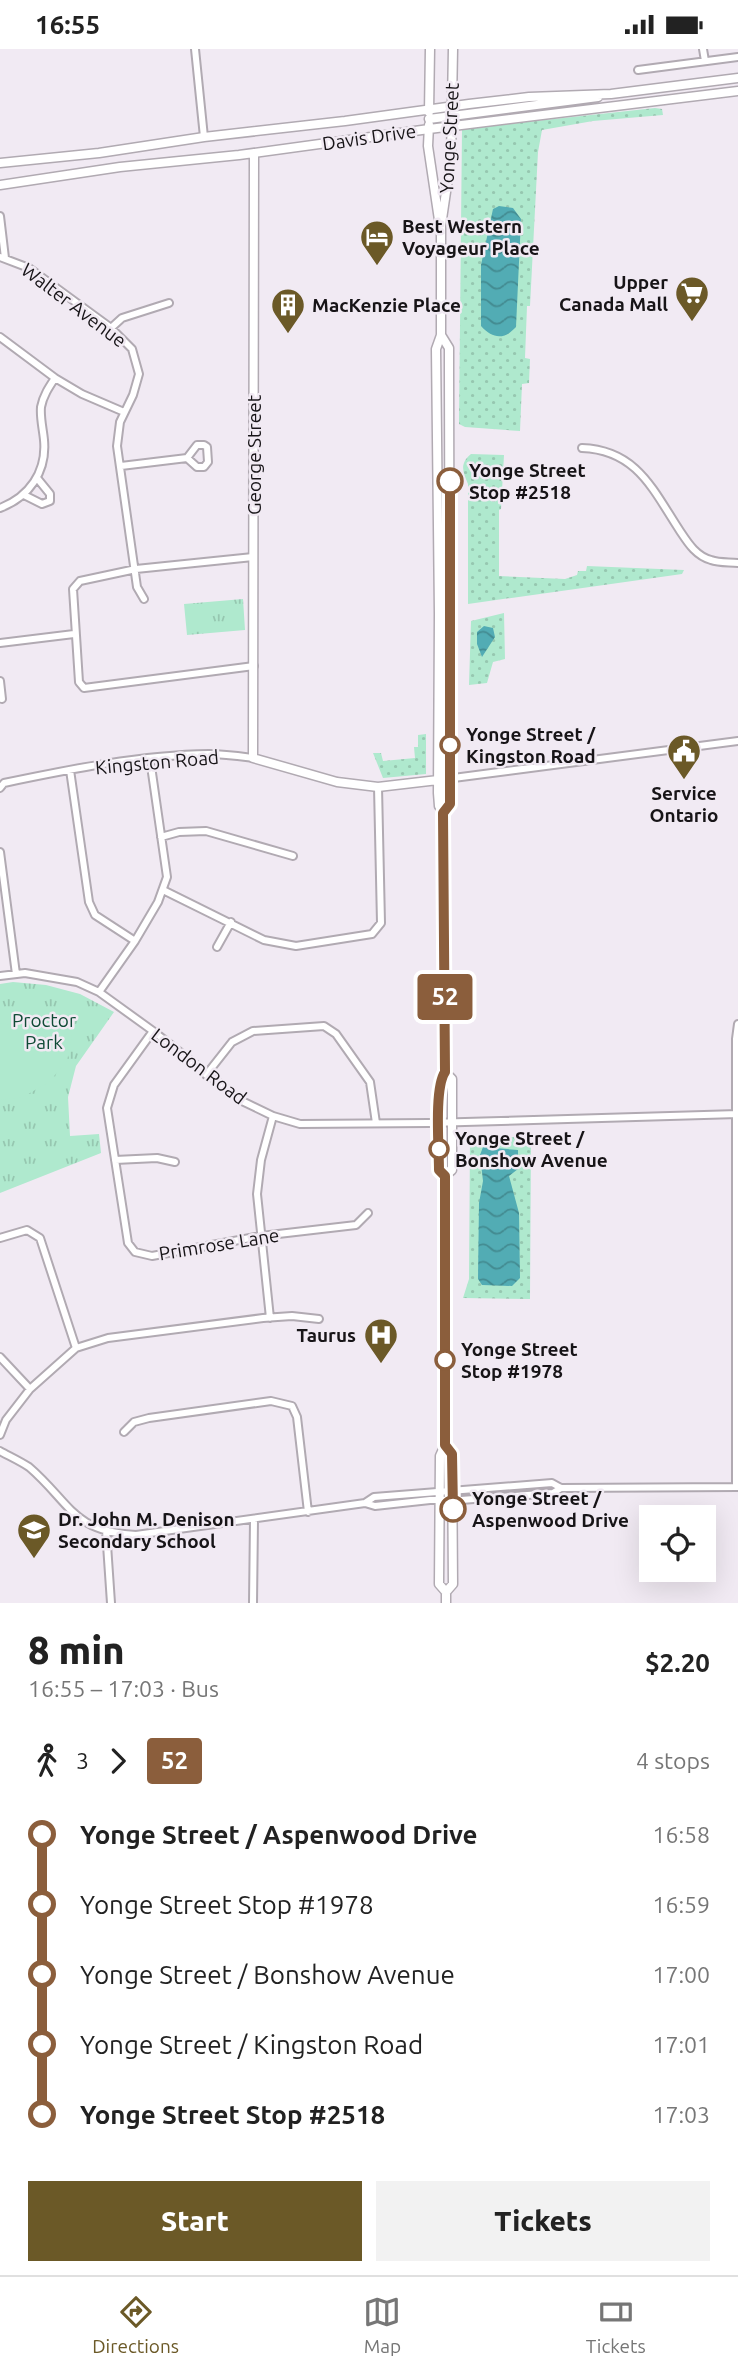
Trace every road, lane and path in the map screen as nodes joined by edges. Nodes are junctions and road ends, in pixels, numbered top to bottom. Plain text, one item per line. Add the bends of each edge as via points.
1 (195, 49) edge
2 (430, 49) edge
3 (453, 49) edge
4 (703, 49) edge
5 (738, 57) edge
6 (705, 61) junction
7 (638, 70) dead end
8 (738, 78) edge
9 (738, 91) edge
10 (611, 94) junction
11 (452, 106) junction
12 (429, 109) junction
13 (451, 116) junction
14 (429, 124) junction
15 (451, 127) junction
16 (204, 137) junction
17 (254, 153) junction
18 (0, 163) edge
19 (0, 185) edge
20 (0, 216) edge
21 (441, 226) junction
22 (3, 257) edge
23 (169, 303) dead end
24 (111, 328) junction
25 (441, 335) junction
26 (0, 337) edge
27 (55, 378) junction
28 (124, 412) junction
29 (582, 448) dead end
30 (187, 458) junction
31 (121, 466) junction
32 (202, 468) junction
33 (202, 477) dead end
34 (37, 478) junction
35 (24, 495) junction
36 (0, 508) edge
37 (253, 557) junction
38 (738, 563) edge
39 (136, 569) junction
40 (144, 599) dead end
41 (74, 634) junction
42 (0, 643) edge
43 (254, 666) junction
44 (0, 681) edge
45 (2, 699) dead end
46 (738, 741) edge
47 (253, 758) junction
48 (150, 759) junction
49 (70, 770) junction
50 (450, 779) junction
51 (438, 781) junction
52 (378, 787) junction
53 (0, 788) edge
54 (443, 813) junction
55 (161, 837) junction
56 (0, 852) edge
57 (293, 856) dead end
58 (163, 890) junction
59 (231, 922) junction
60 (135, 941) junction
61 (217, 947) dead end
62 (16, 974) junction
63 (0, 976) edge
64 (99, 992) junction
65 (738, 1024) edge
66 (153, 1031) junction
67 (445, 1072) junction
68 (206, 1075) junction
69 (737, 1114) edge
70 (273, 1117) junction
71 (439, 1122) junction
72 (452, 1122) junction
73 (376, 1123) junction
74 (115, 1160) junction
75 (175, 1162) dead end
76 (445, 1176) junction
77 (368, 1213) dead end
78 (261, 1236) junction
79 (0, 1238) edge
80 (270, 1318) junction
81 (319, 1319) dead end
82 (76, 1348) junction
83 (0, 1357) edge
84 (30, 1388) junction
85 (124, 1432) dead end
86 (0, 1435) edge
87 (445, 1445) junction
88 (0, 1451) edge
89 (561, 1487) junction
90 (737, 1487) edge
91 (439, 1490) junction
92 (452, 1490) junction
93 (439, 1500) junction
94 (453, 1501) junction
95 (365, 1503) junction
96 (308, 1512) junction
97 (254, 1520) junction
98 (106, 1530) junction
99 (446, 1592) junction
100 (111, 1603) edge
101 (253, 1603) edge
102 (446, 1603) edge

1 - 16 street
2 - 12 main road, Yonge Street
3 - 11 main road, Yonge Street
4 - 6 street
5 - 6 street
6 - 7 street
8 - 10 main road, Davis Drive
9 - 15 main road, Davis Drive
10 - 11 main road, Davis Drive
10 - 13 main road
11 - 12 main road, Davis Drive
11 - 13 main road, Yonge Street
12 - 14 main road, Yonge Street
12 - 16 main road, Davis Drive
13 - 14 main road
13 - 15 main road, Yonge Street
14 - 15 main road, Davis Drive
14 - 17 main road, Davis Drive
14 - 21 main road, Yonge Street via 432,182
15 - 21 main road, Yonge Street
16 - 18 main road, Davis Drive
17 - 19 main road, Davis Drive
17 - 37 main road, George Street
20 - 22 street
21 - 25 main road, Yonge Street
22 - 24 street, Walter Avenue via 29,268
23 - 24 street via 122,318
24 - 28 street, Walter Avenue via 132,349 138,365 137,384
25 - 50 main road, Yonge Street via 449,348
25 - 51 main road, Yonge Street via 436,349
26 - 27 street
27 - 28 street
27 - 34 street via 42,406 44,450
28 - 31 street, Walter Avenue via 117,435
29 - 38 street via 622,457 643,476 692,549 710,560
30 - 31 street
30 - 32 street
30 - 32 street via 197,445 206,446 208,462
31 - 39 street, Walter Avenue
32 - 33 street
34 - 35 street
34 - 35 street via 50,501 42,504
35 - 36 street
37 - 39 street
37 - 43 main road, George Street
39 - 40 street, Walter Avenue via 137,587
39 - 41 street via 80,581 73,589
41 - 42 street
41 - 43 street via 79,682 84,688
43 - 47 main road, George Street
44 - 45 street
46 - 50 street
47 - 48 street, Kingston Road via 210,754
47 - 52 main road, Kingston Road via 337,782
48 - 49 street, Kingston Road
48 - 55 street
49 - 53 street, Kingston Road via 4,783
49 - 60 street via 89,902 95,915
50 - 51 street
50 - 54 main road, Yonge Street via 450,804
51 - 52 main road, Kingston Road
51 - 54 main road, Yonge Street
52 - 59 street via 381,923 372,934 296,946 264,940
54 - 67 main road, Yonge Street
55 - 57 street via 206,831
55 - 58 street via 167,877
56 - 62 street
58 - 59 street
58 - 60 street
59 - 61 street
60 - 64 street
62 - 63 street, London Road
62 - 64 street, London Road via 77,982
64 - 66 street, London Road
65 - 69 street
66 - 68 street, London Road
66 - 74 street, Primrose Lane via 114,1085 107,1108
67 - 71 main road, Yonge Street via 440,1080
67 - 72 main road, Yonge Street via 452,1079
68 - 70 street, London Road
68 - 73 street via 232,1042 253,1031 324,1025 336,1034 370,1082
69 - 72 street, London Road
69 - 90 street
70 - 73 street, London Road via 300,1124
70 - 78 street via 258,1183
71 - 72 street, London Road
71 - 73 street, London Road
71 - 76 main road, Yonge Street via 439,1170
72 - 76 main road, Yonge Street via 452,1170
74 - 75 street
74 - 78 street, Primrose Lane via 128,1243 135,1252 152,1255
76 - 87 main road, Yonge Street
77 - 78 street, Primrose Lane via 356,1225
78 - 80 street
79 - 82 street via 27,1230 40,1238
80 - 81 street
80 - 82 street via 108,1338
82 - 84 street
83 - 84 street
84 - 86 street
85 - 96 street via 134,1422 149,1418 271,1401 292,1406
87 - 91 main road, Yonge Street via 440,1456
87 - 92 main road, Yonge Street via 452,1454
88 - 98 street via 27,1466 88,1525
89 - 90 street
89 - 92 street via 552,1483
89 - 94 street via 553,1493
91 - 92 street
91 - 93 main road, Yonge Street
91 - 95 street via 374,1497
92 - 94 main road, Yonge Street
93 - 94 street
93 - 95 street
93 - 99 main road, Yonge Street via 439,1584
94 - 99 main road, Yonge Street via 453,1584
95 - 96 street
96 - 97 street
97 - 98 street via 135,1535
97 - 101 street
98 - 100 street
99 - 102 main road, Yonge Street

